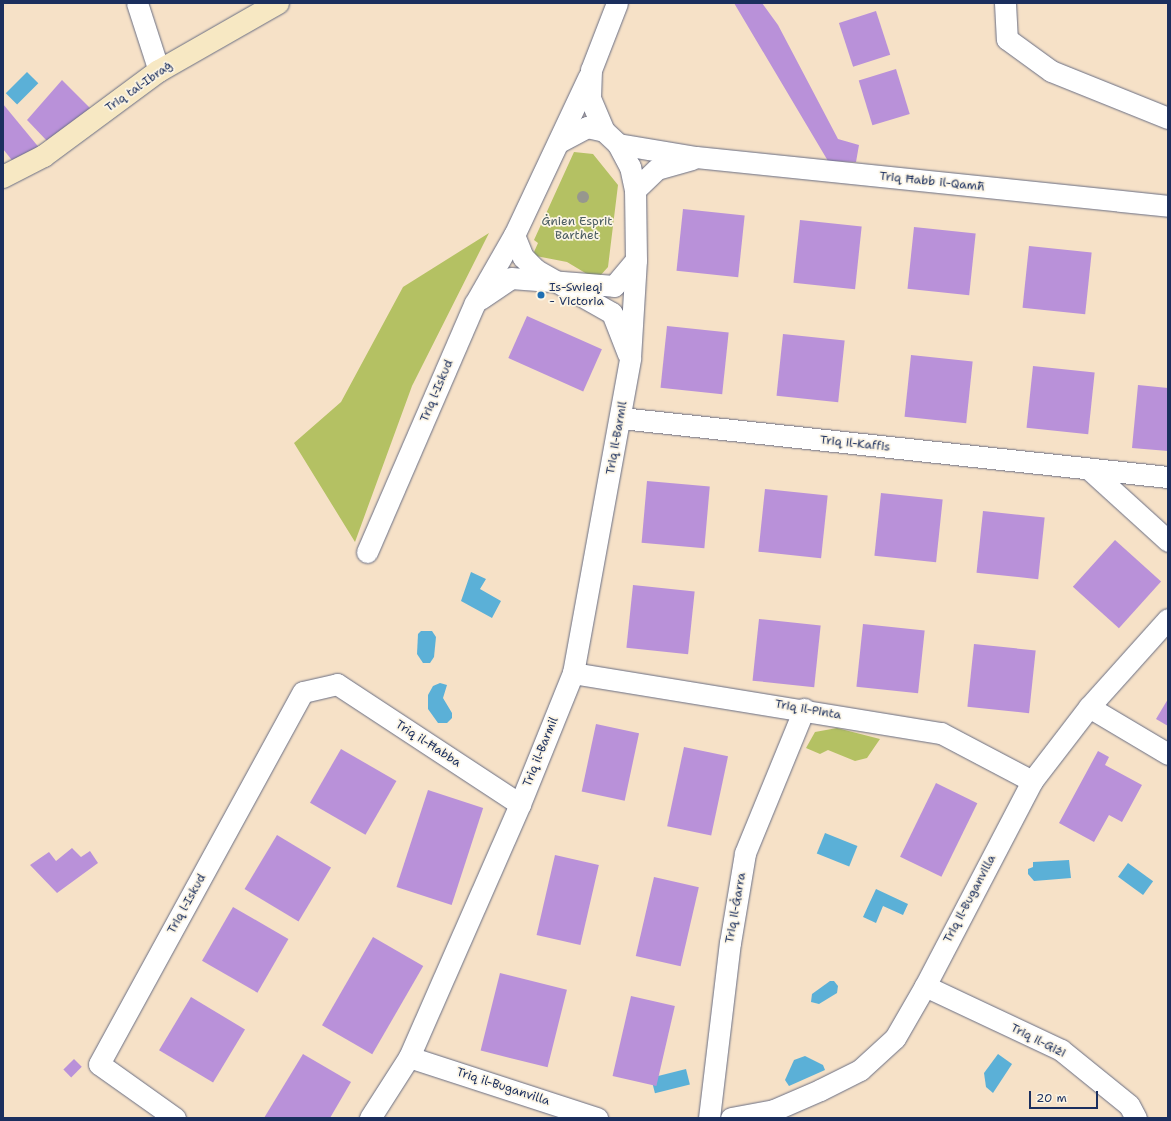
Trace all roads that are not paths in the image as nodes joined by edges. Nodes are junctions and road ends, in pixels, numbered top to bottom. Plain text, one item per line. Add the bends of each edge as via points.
1 (137, 3) edge
2 (278, 3) edge
3 (617, 3) edge
4 (1005, 3) edge
5 (591, 70) junction
6 (159, 71) junction
7 (1168, 118) edge
8 (611, 137) junction
9 (559, 142) junction
10 (696, 157) junction
11 (3, 177) edge
12 (635, 190) junction
13 (1168, 206) edge
14 (514, 235) junction
15 (636, 260) junction
16 (559, 283) junction
17 (475, 303) junction
18 (630, 358) junction
19 (621, 418) junction
20 (1089, 469) junction
21 (1168, 477) edge
22 (1168, 542) edge
23 (367, 552) dead end
24 (1168, 619) edge
25 (573, 673) junction
26 (337, 684) joint
27 (1089, 707) junction
28 (804, 709) junction
29 (1168, 754) edge
30 (1032, 782) junction
31 (520, 804) junction
32 (925, 986) junction
33 (409, 1057) junction
34 (175, 1118) edge
35 (370, 1118) edge
36 (597, 1118) edge
37 (709, 1118) edge
38 (731, 1118) edge
39 (1136, 1118) edge

1 - 6 street
2 - 6 main road, Triq tal-Ibraġ
3 - 5 street, Triq il-Barmil
4 - 7 street via 1007,39 1051,71
5 - 8 street, Triq il-Barmil via 590,98
5 - 9 street, Triq l-Iskud
6 - 11 main road, Triq tal-Ibraġ via 44,156
8 - 9 street via 587,127
8 - 10 street, Triq Ħabb il-Qamħ
8 - 12 street, Triq il-Barmil via 630,167
9 - 14 street, Triq l-Iskud
10 - 12 street, Triq Ħabb il-Qamħ via 657,169
10 - 13 street, Triq Ħabb il-Qamħ
12 - 15 street, Triq il-Barmil
14 - 16 street via 523,257 536,270
14 - 17 street, Triq l-Iskud
15 - 16 street via 614,286
15 - 18 street, Triq il-Barmil
16 - 17 street via 511,278
16 - 18 street via 612,313
17 - 23 street, Triq l-Iskud
18 - 19 street, Triq il-Barmil
19 - 20 street, Triq il-Kaffis
19 - 25 street, Triq il-Barmil
20 - 21 street, Triq il-Kaffis
20 - 22 street
24 - 27 street, Triq il-Buganvilla
25 - 28 street, Triq il-Pinta
25 - 31 street, Triq il-Barmil
26 - 31 street, Triq il-Ħabba
26 - 34 street, Triq l-Iskud via 303,692 99,1064
27 - 29 street
27 - 30 street, Triq il-Buganvilla
28 - 30 street, Triq il-Pinta via 941,733
28 - 37 street, Triq il-Ġarra via 746,853 730,943
30 - 32 street, Triq il-Buganvilla
31 - 33 street, Triq il-Barmil
32 - 38 street, Triq il-Buganvilla via 895,1038 860,1070 774,1110
32 - 39 street, Triq il-Giżi via 1061,1050 1129,1105
33 - 35 street, Triq il-Barmil
33 - 36 street, Triq il-Buganvilla

